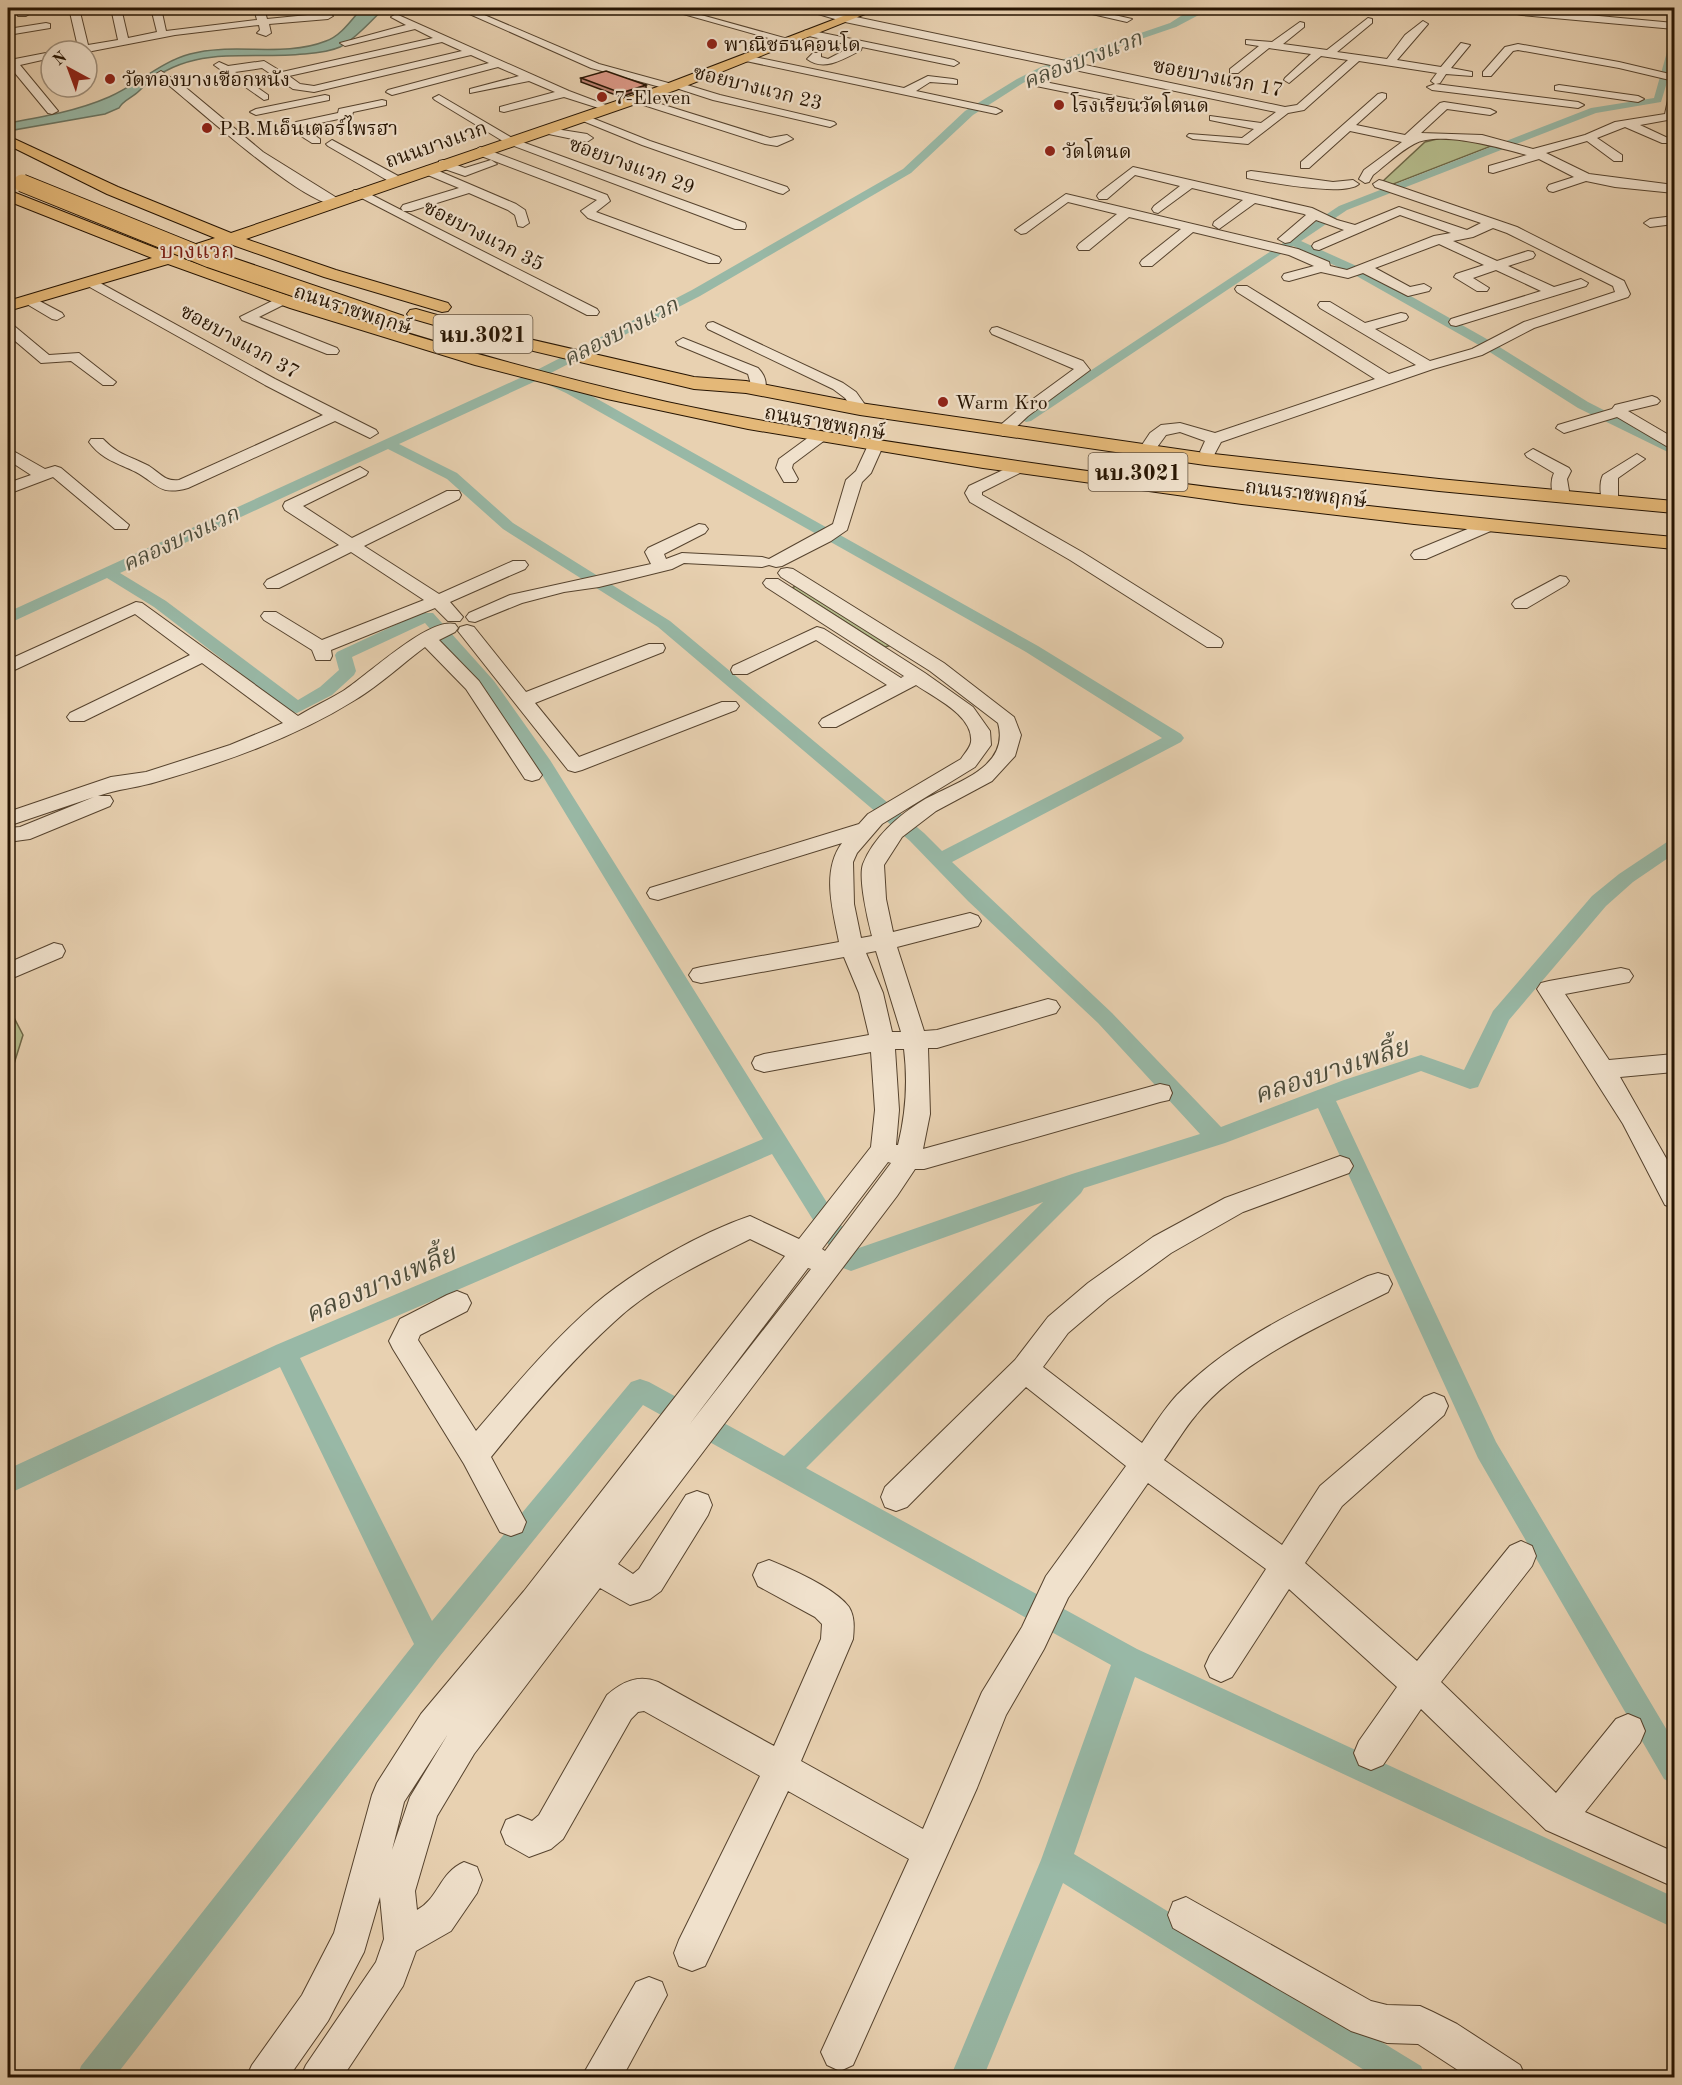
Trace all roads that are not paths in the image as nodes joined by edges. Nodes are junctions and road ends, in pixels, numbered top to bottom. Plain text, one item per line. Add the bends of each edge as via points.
1 (74, 8) edge
2 (116, 8) edge
3 (156, 8) edge
4 (259, 8) edge
5 (461, 8) edge
6 (668, 8) edge
7 (874, 8) edge
8 (1071, 8) edge
9 (1517, 8) edge
10 (29, 11) edge
11 (690, 13) junction
12 (802, 13) edge
13 (8, 15) edge
14 (657, 15) dead end
15 (328, 16) dead end
16 (396, 17) dead end
17 (1127, 19) dead end
18 (263, 22) junction
19 (837, 22) junction
20 (1423, 24) dead end
21 (1300, 25) dead end
22 (46, 26) dead end
23 (417, 26) junction
24 (1674, 26) edge
25 (1361, 27) dead end
26 (8, 32) edge
27 (808, 33) junction
28 (162, 34) junction
29 (244, 35) dead end
30 (1537, 36) dead end
31 (445, 38) junction
32 (78, 39) edge
33 (743, 40) dead end
34 (841, 40) junction
35 (124, 42) junction
36 (786, 42) junction
37 (1250, 42) dead end
38 (345, 43) dead end
39 (1270, 45) junction
40 (1465, 45) dead end
41 (99, 46) edge
42 (1530, 48) junction
43 (473, 51) junction
44 (989, 53) dead end
45 (1322, 54) junction
46 (817, 55) dead end
47 (1575, 56) junction
48 (39, 57) edge
49 (745, 58) junction
50 (1355, 59) junction
51 (9, 61) edge
52 (501, 63) junction
53 (954, 63) dead end
54 (1389, 63) junction
55 (1634, 68) junction
56 (1234, 71) dead end
57 (1444, 71) junction
58 (885, 73) dead end
59 (161, 74) dead end
60 (1468, 74) dead end
61 (1487, 74) dead end
62 (280, 75) junction
63 (530, 77) junction
64 (1673, 78) edge
65 (1289, 80) dead end
66 (1629, 80) dead end
67 (953, 82) dead end
68 (866, 83) junction
69 (1218, 83) dead end
70 (1040, 84) dead end
71 (674, 86) junction
72 (314, 89) junction
73 (474, 91) dead end
74 (392, 92) dead end
75 (1273, 92) dead end
76 (565, 93) junction
77 (910, 93) junction
78 (1205, 93) junction
79 (1382, 96) dead end
80 (264, 97) dead end
81 (948, 97) dead end
82 (326, 98) junction
83 (439, 98) dead end
84 (635, 99) junction
85 (932, 99) junction
86 (1638, 99) dead end
87 (382, 103) dead end
88 (1258, 104) junction
89 (1144, 105) dead end
90 (1578, 105) dead end
91 (921, 107) dead end
92 (608, 108) junction
93 (504, 109) dead end
94 (1673, 109) edge
95 (1285, 110) junction
96 (52, 111) dead end
97 (996, 111) dead end
98 (256, 112) dead end
99 (1490, 112) dead end
100 (349, 115) junction
101 (582, 117) junction
102 (1214, 118) dead end
103 (460, 123) dead end
104 (1626, 123) junction
105 (830, 124) dead end
106 (1424, 124) junction
107 (486, 126) junction
108 (1264, 127) junction
109 (1347, 127) junction
110 (543, 130) junction
111 (1193, 136) dead end
112 (1483, 136) junction
113 (1589, 137) junction
114 (587, 138) dead end
115 (787, 138) dead end
116 (8, 140) edge
117 (1410, 140) junction
118 (316, 141) dead end
119 (510, 141) junction
120 (1666, 141) dead end
121 (332, 144) dead end
122 (1553, 148) junction
123 (1605, 148) junction
124 (1526, 150) junction
125 (476, 153) junction
126 (8, 154) edge
127 (1618, 158) dead end
128 (442, 164) junction
129 (1305, 165) dead end
130 (1493, 169) dead end
131 (427, 170) junction
132 (1606, 174) dead end
133 (1251, 175) dead end
134 (1581, 176) junction
135 (15, 180) edge
136 (396, 180) junction
137 (1373, 181) junction
138 (1190, 184) junction
139 (1553, 188) dead end
140 (469, 189) junction
141 (1674, 189) edge
142 (783, 190) dead end
143 (358, 193) junction
144 (8, 195) edge
145 (1102, 196) dead end
146 (1630, 196) dead end
147 (1253, 198) junction
148 (333, 201) junction
149 (407, 208) dead end
150 (1158, 209) dead end
151 (158, 210) junction
152 (1127, 212) junction
153 (1322, 218) junction
154 (1674, 220) edge
155 (523, 223) dead end
156 (1650, 223) dead end
157 (1220, 225) dead end
158 (740, 226) dead end
159 (1192, 227) junction
160 (1468, 229) junction
161 (1021, 230) dead end
162 (1357, 230) junction
163 (96, 231) junction
164 (228, 239) junction
165 (1285, 239) dead end
166 (1267, 245) junction
167 (1319, 246) dead end
168 (1084, 247) dead end
169 (269, 254) junction
170 (1528, 255) dead end
171 (168, 258) junction
172 (1245, 259) dead end
173 (714, 260) dead end
174 (1147, 262) dead end
175 (1493, 265) junction
176 (1321, 268) junction
177 (1366, 269) junction
178 (216, 277) junction
179 (1289, 277) dead end
180 (91, 282) junction
181 (1581, 284) dead end
182 (1424, 288) dead end
183 (1482, 288) dead end
184 (1242, 289) dead end
185 (1554, 292) junction
186 (30, 300) junction
187 (282, 300) junction
188 (1325, 305) dead end
189 (8, 306) edge
190 (592, 312) dead end
191 (57, 316) dead end
192 (1401, 317) dead end
193 (409, 319) junction
194 (1456, 322) dead end
195 (713, 326) dead end
196 (1492, 326) dead end
197 (8, 328) edge
198 (1363, 328) junction
199 (1414, 328) dead end
200 (997, 331) dead end
201 (1381, 339) junction
202 (1463, 341) dead end
203 (683, 342) dead end
204 (556, 345) junction
205 (332, 351) dead end
206 (1411, 357) junction
207 (526, 366) junction
208 (1428, 366) junction
209 (1372, 370) junction
210 (613, 374) junction
211 (1387, 380) junction
212 (108, 382) dead end
213 (752, 388) junction
214 (1652, 401) dead end
215 (860, 409) junction
216 (1619, 412) junction
217 (335, 415) junction
218 (1564, 428) dead end
219 (1197, 429) junction
220 (1004, 431) junction
221 (370, 433) dead end
222 (819, 437) junction
223 (1214, 439) junction
224 (97, 442) dead end
225 (1674, 444) edge
226 (874, 446) junction
227 (1146, 451) junction
228 (8, 453) edge
229 (1533, 454) dead end
230 (1205, 459) junction
231 (1637, 459) dead end
232 (1018, 468) junction
233 (360, 472) dead end
234 (43, 476) junction
235 (790, 479) dead end
236 (8, 489) edge
237 (453, 495) dead end
238 (1562, 496) junction
239 (1610, 501) junction
240 (1674, 505) edge
241 (121, 525) dead end
242 (1487, 526) junction
243 (699, 529) dead end
244 (1668, 538) edge
245 (351, 546) junction
246 (1420, 555) dead end
247 (519, 565) dead end
248 (664, 566) junction
249 (767, 573) junction
250 (1560, 581) dead end
251 (273, 584) dead end
252 (438, 601) junction
253 (1521, 604) dead end
254 (270, 616) dead end
255 (462, 623) junction
256 (428, 639) junction
257 (1214, 643) dead end
258 (656, 648) dead end
259 (204, 655) junction
260 (8, 667) edge
261 (937, 667) junction
262 (740, 670) dead end
263 (918, 677) junction
264 (900, 685) junction
265 (522, 701) junction
266 (729, 706) dead end
267 (77, 717) dead end
268 (829, 723) dead end
269 (297, 724) junction
270 (532, 775) dead end
271 (921, 800) junction
272 (55, 811) junction
273 (8, 819) edge
274 (878, 826) junction
275 (8, 835) edge
276 (658, 893) dead end
277 (970, 921) dead end
278 (884, 942) junction
279 (852, 948) junction
280 (54, 951) dead end
281 (8, 972) edge
282 (701, 975) dead end
283 (1621, 976) dead end
284 (1048, 1007) dead end
285 (915, 1040) junction
286 (882, 1041) junction
287 (764, 1063) dead end
288 (1674, 1063) edge
289 (1602, 1070) junction
290 (1160, 1092) dead end
291 (883, 1150) junction
292 (908, 1159) junction
293 (1340, 1166) dead end
294 (1668, 1166) edge
295 (1674, 1198) edge
296 (809, 1246) junction
297 (833, 1260) junction
298 (1378, 1284) dead end
299 (457, 1304) dead end
300 (1025, 1369) junction
301 (1434, 1406) dead end
302 (474, 1455) junction
303 (664, 1458) junction
304 (1145, 1463) junction
305 (896, 1497) dead end
306 (697, 1505) dead end
307 (511, 1522) dead end
308 (1521, 1556) dead end
309 (584, 1561) junction
310 (1286, 1566) junction
311 (769, 1575) dead end
312 (1221, 1666) dead end
313 (1419, 1684) junction
314 (1628, 1731) dead end
315 (1371, 1753) dead end
316 (781, 1769) junction
317 (1558, 1818) junction
318 (518, 1832) dead end
319 (931, 1852) junction
320 (1674, 1870) edge
321 (464, 1880) dead end
322 (1186, 1915) dead end
323 (402, 1939) junction
324 (692, 1953) dead end
325 (649, 1995) dead end
326 (840, 2052) dead end
327 (266, 2078) edge
328 (319, 2078) edge
329 (600, 2078) edge
330 (1507, 2078) edge

1 - 32 street
2 - 35 street
3 - 28 street
4 - 18 street
5 - 71 street, ซอยบางแวก 23 via 610,72
6 - 11 street
7 - 19 main road, ถนนบางแวก
8 - 17 street
9 - 24 street via 1522,12
10 - 13 street
11 - 14 street
11 - 36 street
12 - 19 street
12 - 19 street
15 - 18 street
16 - 23 street
18 - 28 street via 204,23
18 - 29 street via 266,33
19 - 27 main road, ถนนบางแวก
19 - 44 street
19 - 78 street, ซอยบางแวก 17
20 - 54 street
21 - 39 street
22 - 26 street
23 - 31 street
23 - 38 street
25 - 45 street
27 - 34 street
27 - 36 main road, ถนนบางแวก
28 - 35 street
30 - 42 street
31 - 43 street
31 - 62 street
33 - 36 street via 755,37
34 - 46 street via 857,48 829,62 812,59
34 - 53 street
35 - 41 street
36 - 49 main road, ถนนบางแวก
37 - 39 street
39 - 45 street
39 - 56 street
40 - 57 street
42 - 47 street
42 - 61 street via 1509,48
43 - 52 street
43 - 72 street via 340,88
45 - 50 street
45 - 65 street
47 - 55 street
47 - 86 street via 1559,82
48 - 51 street
49 - 68 street
49 - 71 main road, ถนนบางแวก
50 - 54 street
50 - 95 street, ซอยบางแวก 17 via 1300,108
51 - 96 street
52 - 63 street
52 - 74 street
54 - 57 street
55 - 64 street
55 - 66 street
57 - 60 street
57 - 90 street via 1429,91
58 - 68 street
59 - 148 street via 192,96 235,136
62 - 72 street via 301,89
62 - 80 street via 264,64 222,67
63 - 73 street
63 - 76 street
67 - 77 street via 928,79
68 - 77 street
69 - 78 street
70 - 89 street
71 - 84 main road, ถนนบางแวก
71 - 105 street, ซอยบางแวก 23
72 - 82 street
75 - 88 street
76 - 92 street
76 - 93 street
77 - 81 street
77 - 85 street
78 - 88 street, ซอยบางแวก 17
79 - 109 street
82 - 98 street
82 - 100 street
83 - 107 street, ซอยบางแวก 29
84 - 92 main road, ถนนบางแวก
84 - 115 street via 769,142
85 - 91 street
85 - 97 street
87 - 100 street
88 - 95 street, ซอยบางแวก 17
92 - 101 main road, ถนนบางแวก
94 - 104 street
95 - 108 street
99 - 106 street via 1444,105
100 - 118 street via 293,127
101 - 110 main road, ถนนบางแวก
101 - 142 street
102 - 108 street
103 - 107 street via 470,128
104 - 113 street
104 - 120 street
106 - 112 street
106 - 117 street
107 - 119 street, ซอยบางแวก 29
108 - 111 street via 1244,142
109 - 117 street
109 - 129 street
110 - 114 street
110 - 119 main road, ถนนบางแวก
112 - 117 street
112 - 124 street
113 - 122 street
113 - 123 street
116 - 151 main road, ถนนราชพฤกษ์ / นบ.3021
117 - 137 street
119 - 125 main road, ถนนบางแวก
119 - 158 street, ซอยบางแวก 29
121 - 136 street
122 - 123 street via 1566,152
122 - 124 street
123 - 127 street
124 - 130 street
124 - 134 street
125 - 128 main road, ถนนบางแวก
125 - 128 street via 491,164 465,172
125 - 173 street via 603,198 587,211
126 - 193 main road, ถนนราชพฤกษ์ / นบ.3021 via 49,177
128 - 131 main road, ถนนบางแวก
131 - 136 main road, ถนนบางแวก
131 - 140 street
132 - 134 street
133 - 137 street via 1333,186
134 - 139 street
134 - 141 street
135 - 193 main road, ถนนราชพฤกษ์ / นบ.3021, bridge via 110,222 298,292
136 - 143 main road, ถนนบางแวก
137 - 160 street via 1416,199
138 - 145 street via 1133,171
138 - 147 street
138 - 150 street
140 - 149 street
140 - 155 street via 518,210
141 - 146 street
143 - 148 main road, ถนนบางแวก
143 - 190 street, ซอยบางแวก 35
144 - 163 main road, ถนนราชพฤกษ์ / นบ.3021
147 - 153 street
147 - 157 street
148 - 164 main road, ถนนบางแวก
151 - 163 main road via 184,231 152,243
151 - 164 main road, ถนนราชพฤกษ์ / นบ.3021
152 - 159 street
152 - 161 street via 1066,198
152 - 168 street
153 - 162 street
153 - 165 street
154 - 156 street
159 - 166 street
159 - 174 street
160 - 162 street via 1399,211
160 - 175 street
160 - 177 street
160 - 196 street via 1502,232 1604,283 1607,289
160 - 208 street via 1512,230 1619,284 1623,294 1528,325 1477,352
162 - 167 street
163 - 171 main road, ถนนราชพฤกษ์ / นบ.3021
164 - 169 main road, ถนนราชพฤกษ์ / นบ.3021
164 - 171 main road, ถนนบางแวก
166 - 172 street
166 - 176 street via 1318,261 1324,265
169 - 178 main road via 226,260 216,267
169 - 204 main road, ถนนราชพฤกษ์ / นบ.3021
170 - 175 street
171 - 178 main road, ถนนราชพฤกษ์ / นบ.3021
171 - 180 main road, ถนนบางแวก
175 - 183 street via 1461,277
175 - 185 street
176 - 177 street via 1348,274
176 - 179 street
177 - 182 street via 1408,292
178 - 187 main road, ถนนราชพฤกษ์ / นบ.3021
180 - 186 main road, ถนนบางแวก
180 - 217 street, ซอยบางแวก 37
181 - 185 street
184 - 209 street
185 - 194 street
186 - 189 main road, ถนนบางแวก
186 - 191 street
187 - 205 street via 247,317
187 - 207 main road, ถนนราชพฤกษ์ / นบ.3021 via 405,339
188 - 198 street
192 - 198 street
193 - 204 main road, ถนนราชพฤกษ์ / นบ.3021
193 - 207 main road, ถนนราชพฤกษ์ / นบ.3021
195 - 215 street via 838,387
197 - 212 street via 46,360 74,357
198 - 201 street
199 - 201 street
200 - 220 street via 1078,364 1083,370
201 - 206 street
202 - 206 street
203 - 213 street via 756,373
204 - 210 main road, ถนนราชพฤกษ์ / นบ.3021
204 - 213 main road, ถนนราชพฤกษ์ / นบ.3021 via 634,354 712,373
206 - 208 street
206 - 209 street
207 - 210 main road, ถนนราชพฤกษ์ / นบ.3021
207 - 222 main road, ถนนราชพฤกษ์ / นบ.3021 via 567,382 670,408
208 - 211 street
209 - 211 street
209 - 219 street
210 - 213 main road, ถนนราชพฤกษ์ / นบ.3021
210 - 244 main road, ถนนราชพฤกษ์ / นบ.3021 via 793,417 997,452
211 - 223 street
213 - 215 main road, ถนนราชพฤกษ์ / นบ.3021
214 - 216 street via 1624,405
215 - 220 main road, ถนนราชพฤกษ์ / นบ.3021
216 - 218 street
216 - 225 street
217 - 221 street, ซอยบางแวก 37
217 - 224 street via 182,485 162,484
219 - 223 street
219 - 227 street via 1171,428 1159,432
220 - 227 main road, ถนนราชพฤกษ์ / นบ.3021
222 - 226 main road, ถนนราชพฤกษ์ / นบ.3021
222 - 235 street via 785,462
223 - 230 street
226 - 232 main road, ถนนราชพฤกษ์ / นบ.3021
226 - 249 street via 863,473 868,480 840,534
227 - 230 main road, ถนนราชพฤกษ์ / นบ.3021
228 - 234 street
229 - 238 street via 1563,471 1559,479
230 - 238 main road, ถนนราชพฤกษ์ / นบ.3021
231 - 239 street via 1611,475
232 - 242 main road, ถนนราชพฤกษ์ / นบ.3021 via 1199,494
232 - 257 street via 975,489 976,498
233 - 245 street via 291,506
234 - 236 street
234 - 241 street via 55,471
237 - 245 street
238 - 239 main road, ถนนราชพฤกษ์ / นบ.3021
239 - 240 main road, ถนนราชพฤกษ์ / นบ.3021
242 - 244 main road, ถนนราชพฤกษ์ / นบ.3021
242 - 246 street
243 - 248 street via 654,552
245 - 251 street
245 - 252 street
247 - 252 street
248 - 249 street via 693,574
248 - 255 street via 516,599
249 - 261 street
249 - 263 street
250 - 253 street
252 - 254 street via 322,651
252 - 255 street
255 - 256 street
255 - 265 street
256 - 269 street via 350,695
256 - 270 street via 445,652 487,705
258 - 265 street
259 - 260 street via 136,607
259 - 267 street
259 - 269 street
261 - 263 street
261 - 271 street via 1007,721 1011,735 1005,756 985,777
262 - 264 street via 817,633
263 - 264 street
263 - 271 street via 966,711 980,731 981,745 968,763
264 - 268 street
265 - 266 street via 575,766
269 - 272 street via 237,749 148,778 123,793
271 - 274 street
272 - 273 street
272 - 275 street via 23,834
274 - 276 street
274 - 278 street via 873,866
274 - 279 street via 848,850 842,862 843,904
277 - 278 street
278 - 279 street
278 - 285 street
279 - 282 street
279 - 286 street via 871,993
280 - 281 street
283 - 289 street via 1549,989
284 - 285 street via 936,1039
285 - 286 street
285 - 292 street via 918,1114
286 - 287 street
286 - 291 street via 887,1110
288 - 289 street
289 - 294 street
290 - 292 street via 967,1149
291 - 292 street
291 - 296 street
292 - 297 street
293 - 300 street via 1234,1205 1162,1245 1058,1325
294 - 295 street
296 - 297 street
296 - 302 street via 750,1227 672,1265 605,1312 530,1388
296 - 303 street via 720,1362
297 - 303 street via 746,1373
298 - 304 street via 1275,1335 1215,1377 1186,1405
299 - 302 street via 410,1327 403,1341
300 - 304 street
300 - 305 street
301 - 310 street via 1331,1496
302 - 307 street
303 - 309 street
304 - 310 street
304 - 319 street via 1057,1587 1033,1638 994,1704
306 - 309 street via 650,1580 639,1588 630,1590
308 - 313 street
309 - 323 street via 462,1742 422,1809 397,1892
309 - 327 street via 433,1726 389,1795 351,1939 315,2008
310 - 312 street
310 - 313 street
311 - 316 street via 826,1606 838,1619 837,1639
313 - 315 street
313 - 317 street
314 - 317 street
316 - 318 street via 646,1694 630,1697 619,1707 550,1827 539,1837 529,1839
316 - 319 street
316 - 324 street
317 - 320 street
319 - 326 street
321 - 323 street via 438,1918
322 - 330 street via 1364,2018 1387,2025 1420,2025
323 - 328 street via 390,1973
325 - 329 street

